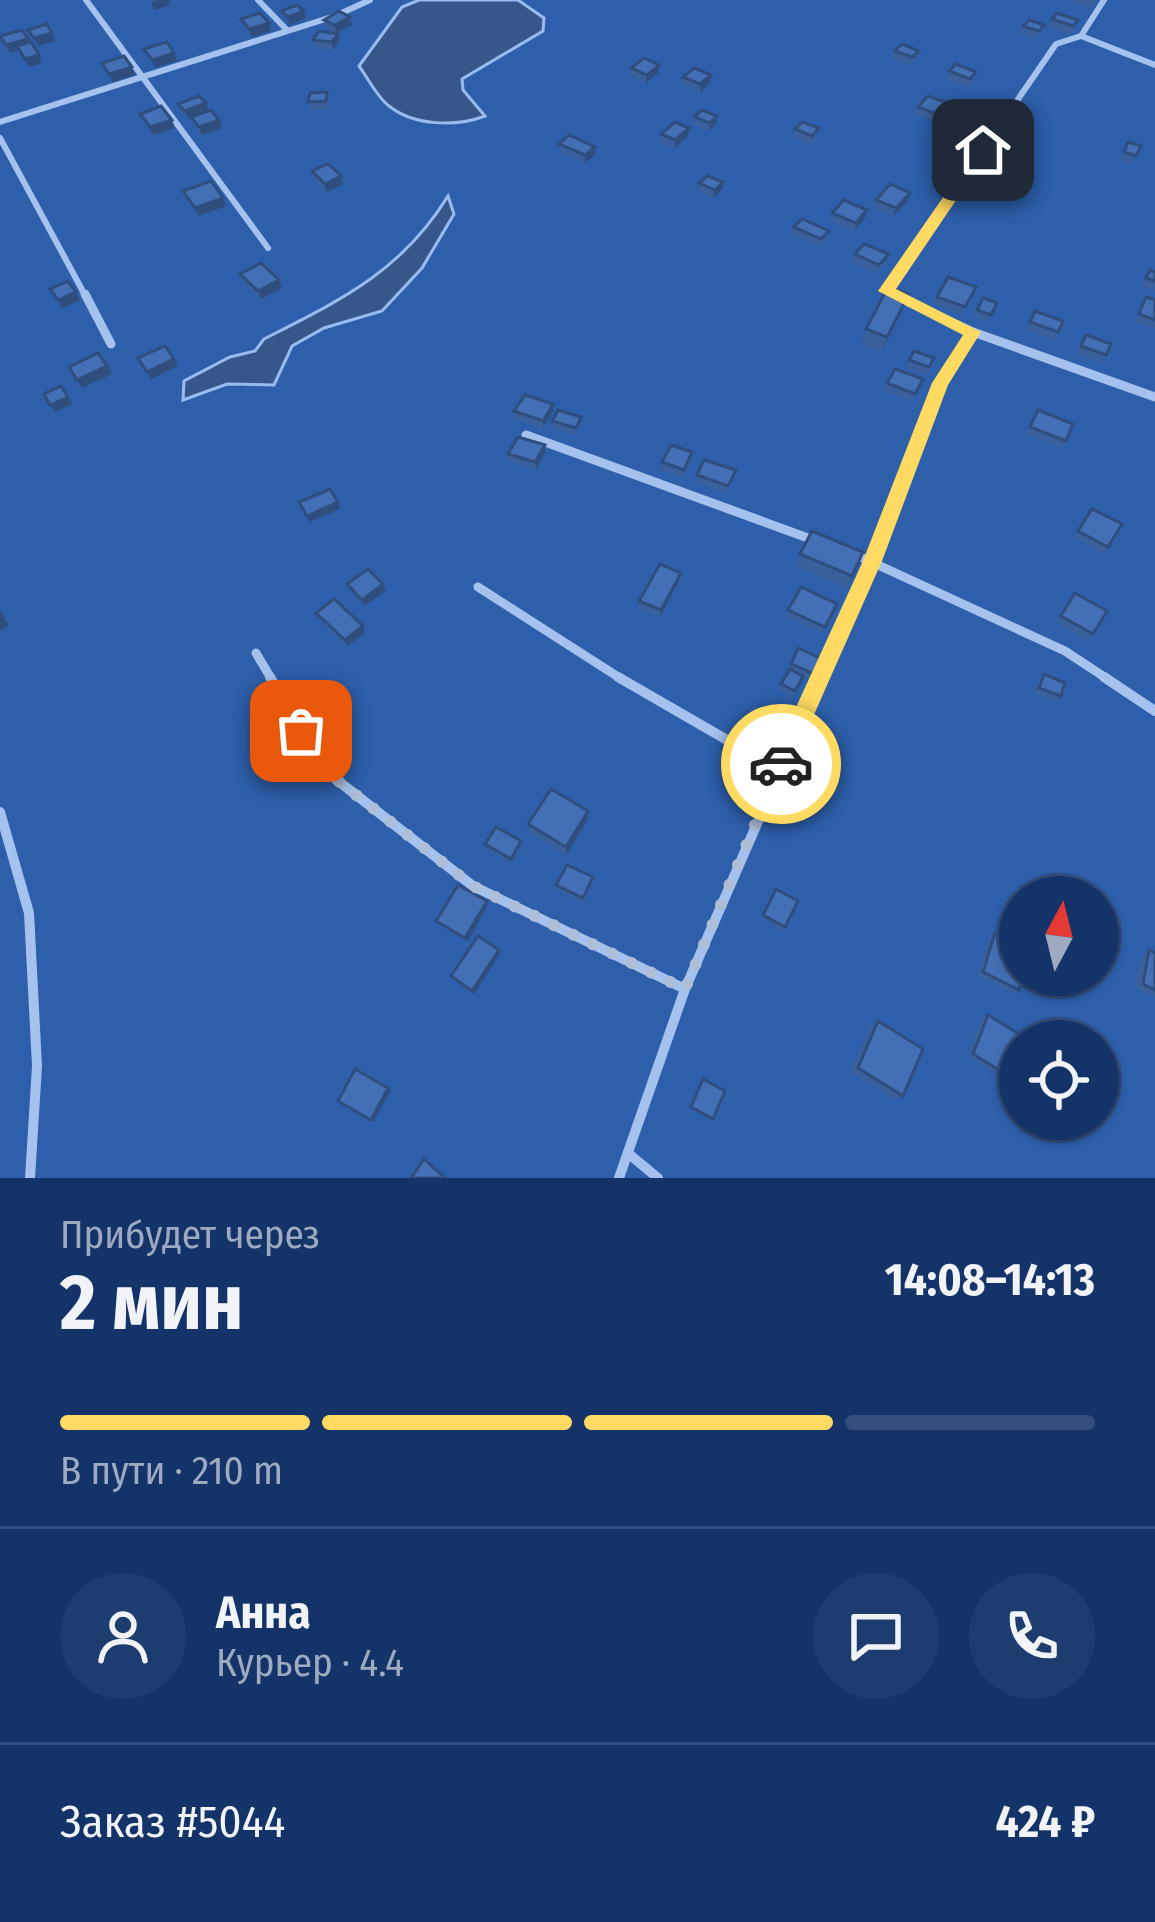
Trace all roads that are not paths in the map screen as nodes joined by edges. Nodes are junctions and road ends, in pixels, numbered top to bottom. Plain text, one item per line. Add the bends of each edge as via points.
1 (86, 0) edge
2 (258, 0) edge
3 (370, 0) edge
4 (1104, 0) edge
5 (286, 29) junction
6 (1081, 36) junction
7 (1155, 65) edge
8 (143, 76) junction
9 (0, 122) edge
10 (0, 138) edge
11 (268, 248) dead end
12 (973, 332) junction
13 (111, 344) dead end
14 (1155, 398) edge
15 (526, 435) edge
16 (872, 561) junction
17 (478, 587) dead end
18 (256, 653) dead end
19 (1155, 711) edge
20 (778, 770) junction
21 (0, 812) edge
22 (685, 989) junction
23 (629, 1154) junction
24 (30, 1178) edge
25 (619, 1178) edge
26 (658, 1178) edge

1 - 8 lane
2 - 5 lane
3 - 5 lane
4 - 6 lane
5 - 8 lane
6 - 7 lane
6 - 12 lane via 1056,44 886,291
8 - 9 lane
8 - 11 lane
10 - 13 lane
12 - 14 lane
12 - 16 lane via 940,383
15 - 16 lane
16 - 19 lane via 1065,651
16 - 20 lane
17 - 20 lane
18 - 22 lane via 324,770 343,785 473,886
20 - 22 lane
21 - 24 lane via 29,913 37,1066
22 - 23 lane
23 - 25 lane
23 - 26 lane

